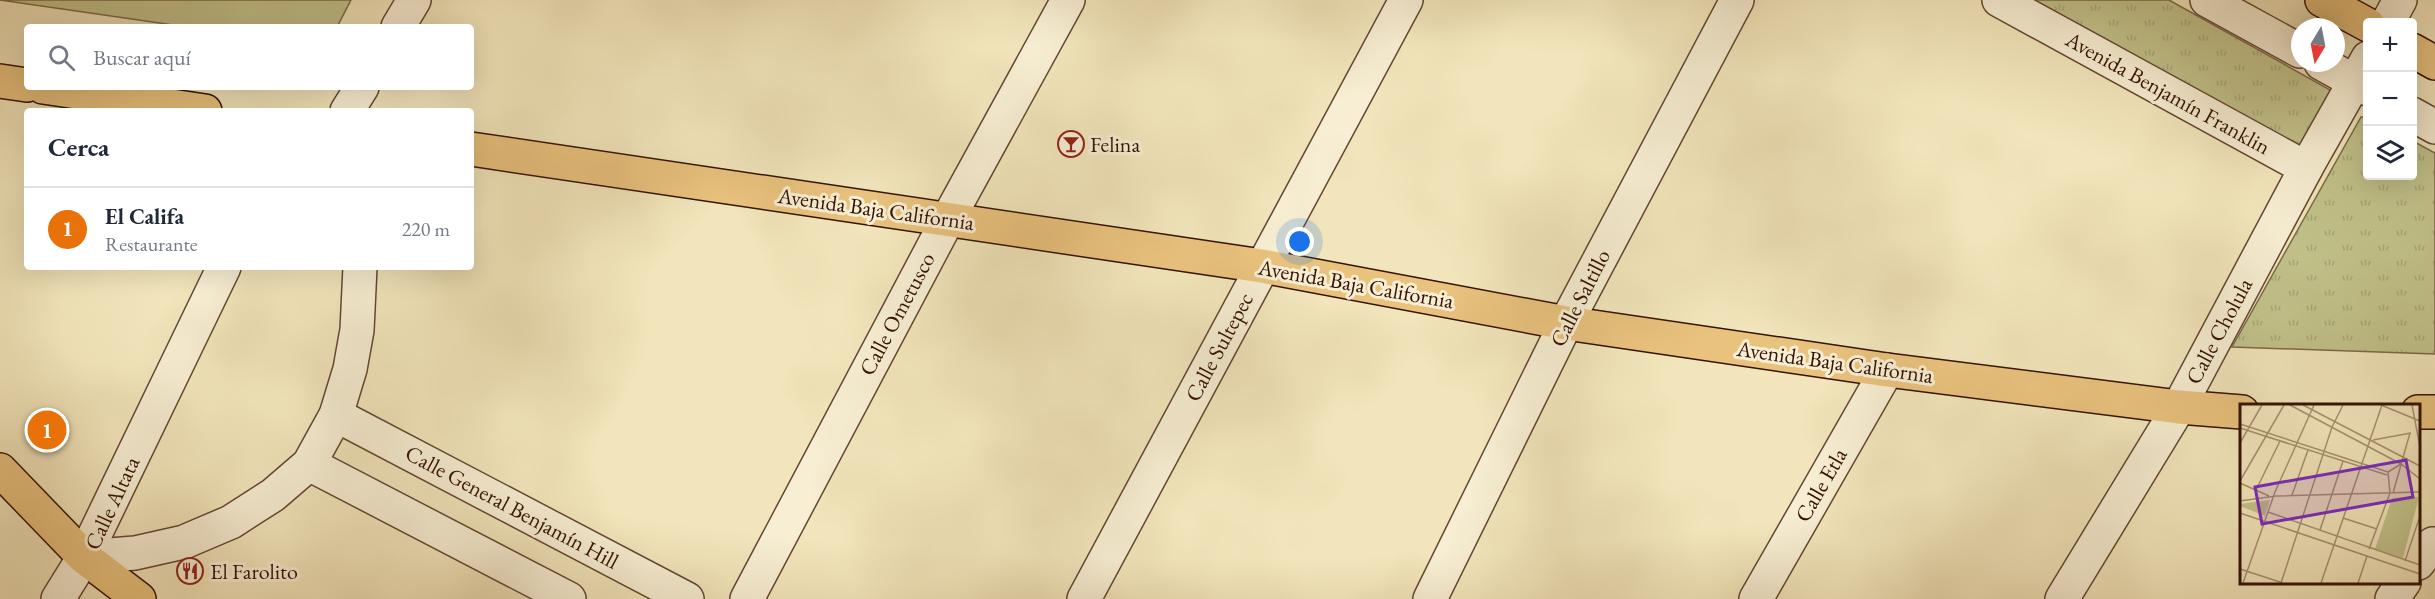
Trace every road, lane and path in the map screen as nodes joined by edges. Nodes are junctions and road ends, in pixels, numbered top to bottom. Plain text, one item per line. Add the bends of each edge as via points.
1 (414, 0) edge
2 (1068, 0) edge
3 (1406, 0) edge
4 (1737, 0) edge
5 (1999, 0) edge
6 (2207, 0) edge
7 (2322, 0) edge
8 (2400, 0) edge
9 (2390, 18) edge
10 (2363, 23) edge
11 (400, 24) edge
12 (2291, 46) edge
13 (2417, 53) edge
14 (2435, 63) edge
15 (2345, 70) edge
16 (2363, 76) edge
17 (0, 81) edge
18 (24, 85) edge
19 (63, 90) edge
20 (360, 90) edge
21 (184, 108) edge
22 (349, 108) edge
23 (2417, 117) edge
24 (2435, 127) edge
25 (474, 149) edge
26 (2306, 168) junction
27 (948, 219) junction
28 (1263, 266) junction
29 (223, 270) edge
30 (360, 270) edge
31 (1566, 323) junction
32 (1887, 370) junction
33 (2179, 407) junction
34 (2240, 413) edge
35 (336, 415) junction
36 (309, 464) junction
37 (0, 470) edge
38 (84, 556) junction
39 (2403, 584) edge
40 (58, 599) edge
41 (139, 599) edge
42 (569, 599) edge
43 (687, 599) edge
44 (747, 599) edge
45 (1084, 599) edge
46 (1430, 599) edge
47 (1756, 599) edge
48 (2062, 599) edge
49 (2392, 599) edge

1 - 11 street
2 - 27 street, Calle Ometusco
3 - 28 street, Calle Sultepec
4 - 31 street, Calle Saltillo
5 - 26 street, Avenida Benjamín Franklin
6 - 12 street
7 - 10 main road
8 - 9 street
13 - 14 main road
15 - 16 street
16 - 26 street, Calle Cholula
17 - 18 main road
19 - 21 main road
20 - 22 street
23 - 24 street
25 - 27 main road, Avenida Baja California
26 - 33 street, Calle Cholula
27 - 28 main road, Avenida Baja California
27 - 44 street, Calle Ometusco
28 - 31 main road, Avenida Baja California
28 - 45 street, Calle Sultepec
29 - 38 street, Calle Altata
30 - 35 street, Calle Altata via 355,340
31 - 32 main road, Avenida Baja California
31 - 46 street, Calle Saltillo
32 - 33 main road, Avenida Baja California
32 - 47 street, Calle Etla
33 - 34 main road, Avenida Baja California
33 - 48 street, Calle Cholula
35 - 36 street, Calle Altata
35 - 43 street, Calle General Benjamín Hill
36 - 38 street, Calle Altata via 265,501 231,522 184,542 135,553
36 - 42 street
37 - 38 main road
38 - 40 street
38 - 41 main road
39 - 49 street

